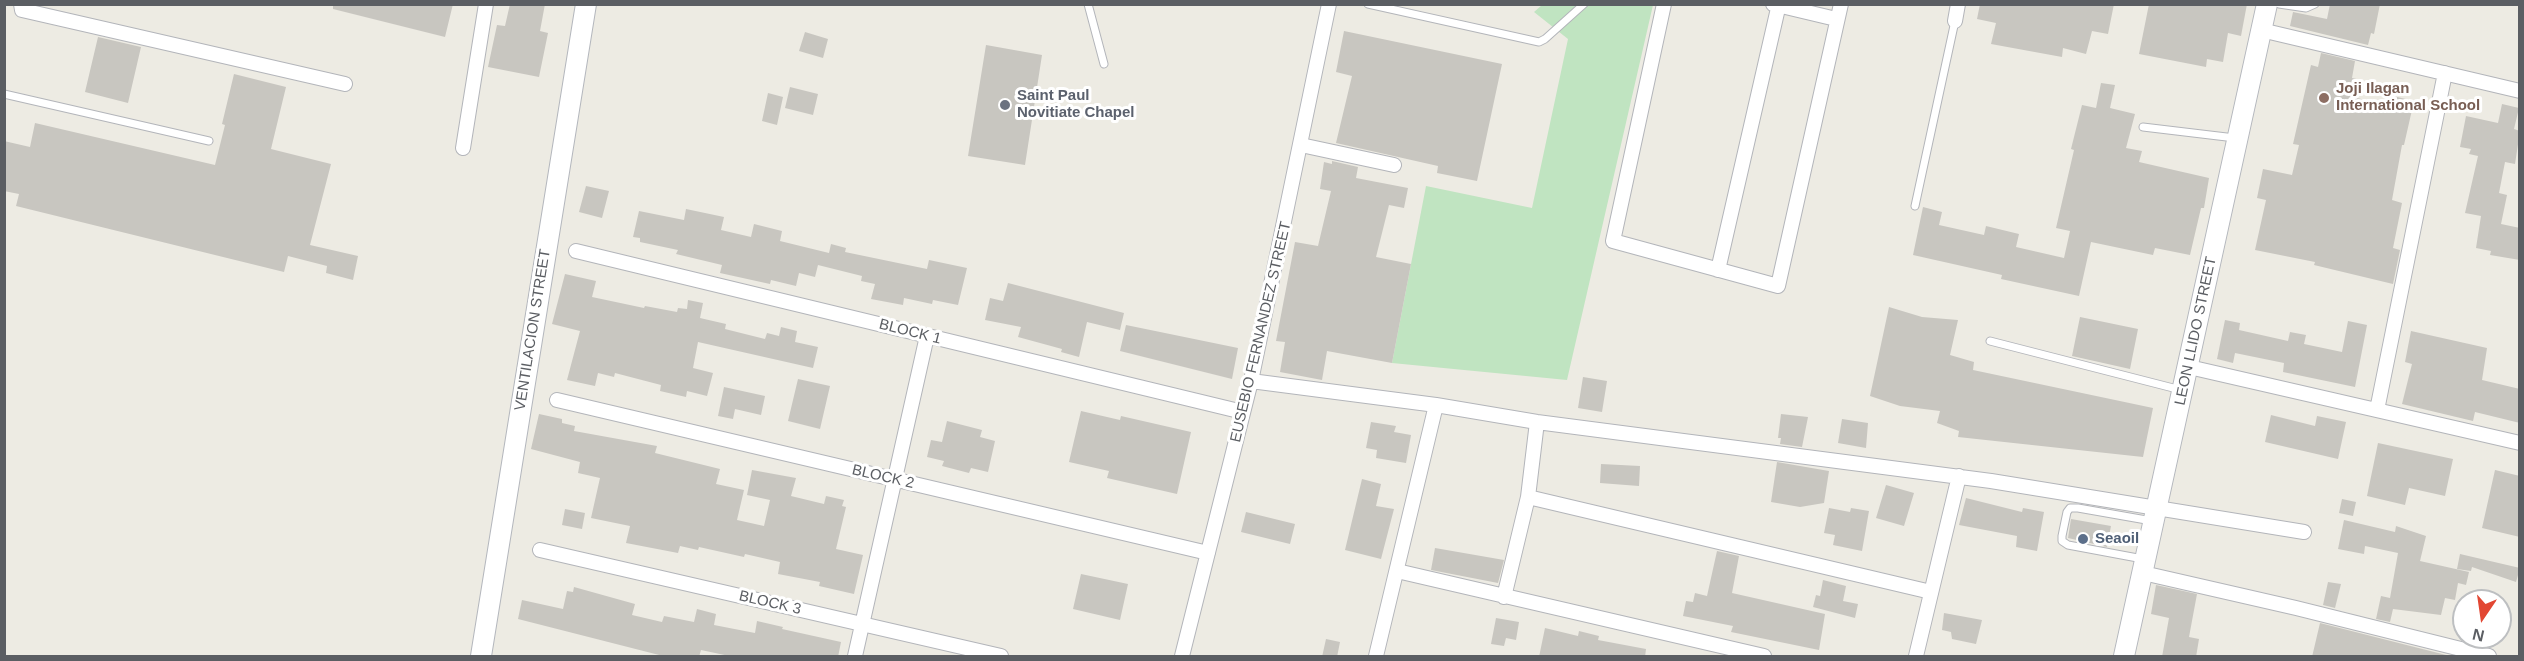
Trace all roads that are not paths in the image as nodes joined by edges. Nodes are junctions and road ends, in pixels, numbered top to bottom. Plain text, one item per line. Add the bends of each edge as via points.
1 (21, 4) edge
2 (486, 4) edge
3 (586, 4) edge
4 (1088, 4) edge
5 (1329, 4) edge
6 (1368, 4) edge
7 (1584, 4) edge
8 (1664, 4) edge
9 (1841, 4) edge
10 (1958, 4) edge
11 (2267, 4) edge
12 (2279, 4) edge
13 (2315, 4) edge
14 (1777, 5) edge
15 (1836, 19) junction
16 (1955, 21) joint
17 (2261, 30) junction
18 (1104, 64) dead end
19 (2445, 73) junction
20 (345, 84) dead end
21 (2520, 91) edge
22 (4, 94) edge
23 (2143, 127) dead end
24 (2238, 138) junction
25 (210, 141) dead end
26 (1301, 145) junction
27 (463, 148) dead end
28 (1394, 165) dead end
29 (1915, 206) dead end
30 (576, 251) dead end
31 (1718, 270) junction
32 (927, 336) junction
33 (1990, 341) dead end
34 (2189, 367) junction
35 (1251, 381) junction
36 (2184, 390) junction
37 (557, 400) dead end
38 (1436, 405) junction
39 (2377, 410) junction
40 (1243, 412) junction
41 (1537, 422) junction
42 (2520, 443) edge
43 (1959, 476) junction
44 (895, 479) junction
45 (1528, 497) junction
46 (2156, 514) junction
47 (2304, 532) dead end
48 (540, 550) dead end
49 (1208, 553) junction
50 (2144, 566) junction
51 (1397, 572) junction
52 (1930, 592) junction
53 (1504, 597) junction
54 (862, 624) junction
55 (481, 657) edge
56 (855, 657) edge
57 (1001, 657) edge
58 (1182, 657) edge
59 (1376, 657) edge
60 (1764, 657) edge
61 (1916, 657) edge
62 (2124, 657) edge
63 (2489, 657) edge

1 - 20 street via 22,10
2 - 27 street
3 - 55 street, VENTILACION STREET
4 - 18 lane
5 - 26 street, EUSEBIO FERNANDEZ STREET
6 - 7 lane via 1539,42
8 - 31 street via 1613,241
9 - 15 street
10 - 16 street
11 - 17 street, LEON LLIDO STREET
12 - 13 lane via 2306,8
14 - 15 street
14 - 31 street
15 - 31 street via 1778,286
16 - 29 lane
17 - 19 street
17 - 24 street, LEON LLIDO STREET
19 - 21 street
19 - 39 street
22 - 25 lane
23 - 24 lane
24 - 34 street, LEON LLIDO STREET
26 - 28 street
26 - 35 street, EUSEBIO FERNANDEZ STREET
30 - 32 street, BLOCK 1
32 - 40 street, BLOCK 1
32 - 44 street
33 - 36 lane
34 - 36 street, LEON LLIDO STREET
34 - 39 street
35 - 38 street
35 - 40 street, EUSEBIO FERNANDEZ STREET
36 - 46 street, LEON LLIDO STREET
37 - 44 street, BLOCK 2
38 - 41 street
38 - 51 street
39 - 42 street
40 - 49 street, EUSEBIO FERNANDEZ STREET
41 - 43 street
41 - 45 street
43 - 46 street
43 - 52 street
44 - 49 street, BLOCK 2
44 - 54 street
45 - 52 street
45 - 53 street
46 - 47 street
46 - 50 street, LEON LLIDO STREET
46 - 50 lane via 2078,508 2067,512 2062,541
48 - 54 street, BLOCK 3
49 - 58 street, EUSEBIO FERNANDEZ STREET
50 - 62 street, LEON LLIDO STREET
50 - 63 street
51 - 53 street
51 - 59 street
52 - 61 street
53 - 60 street
54 - 56 street
54 - 57 street, BLOCK 3

